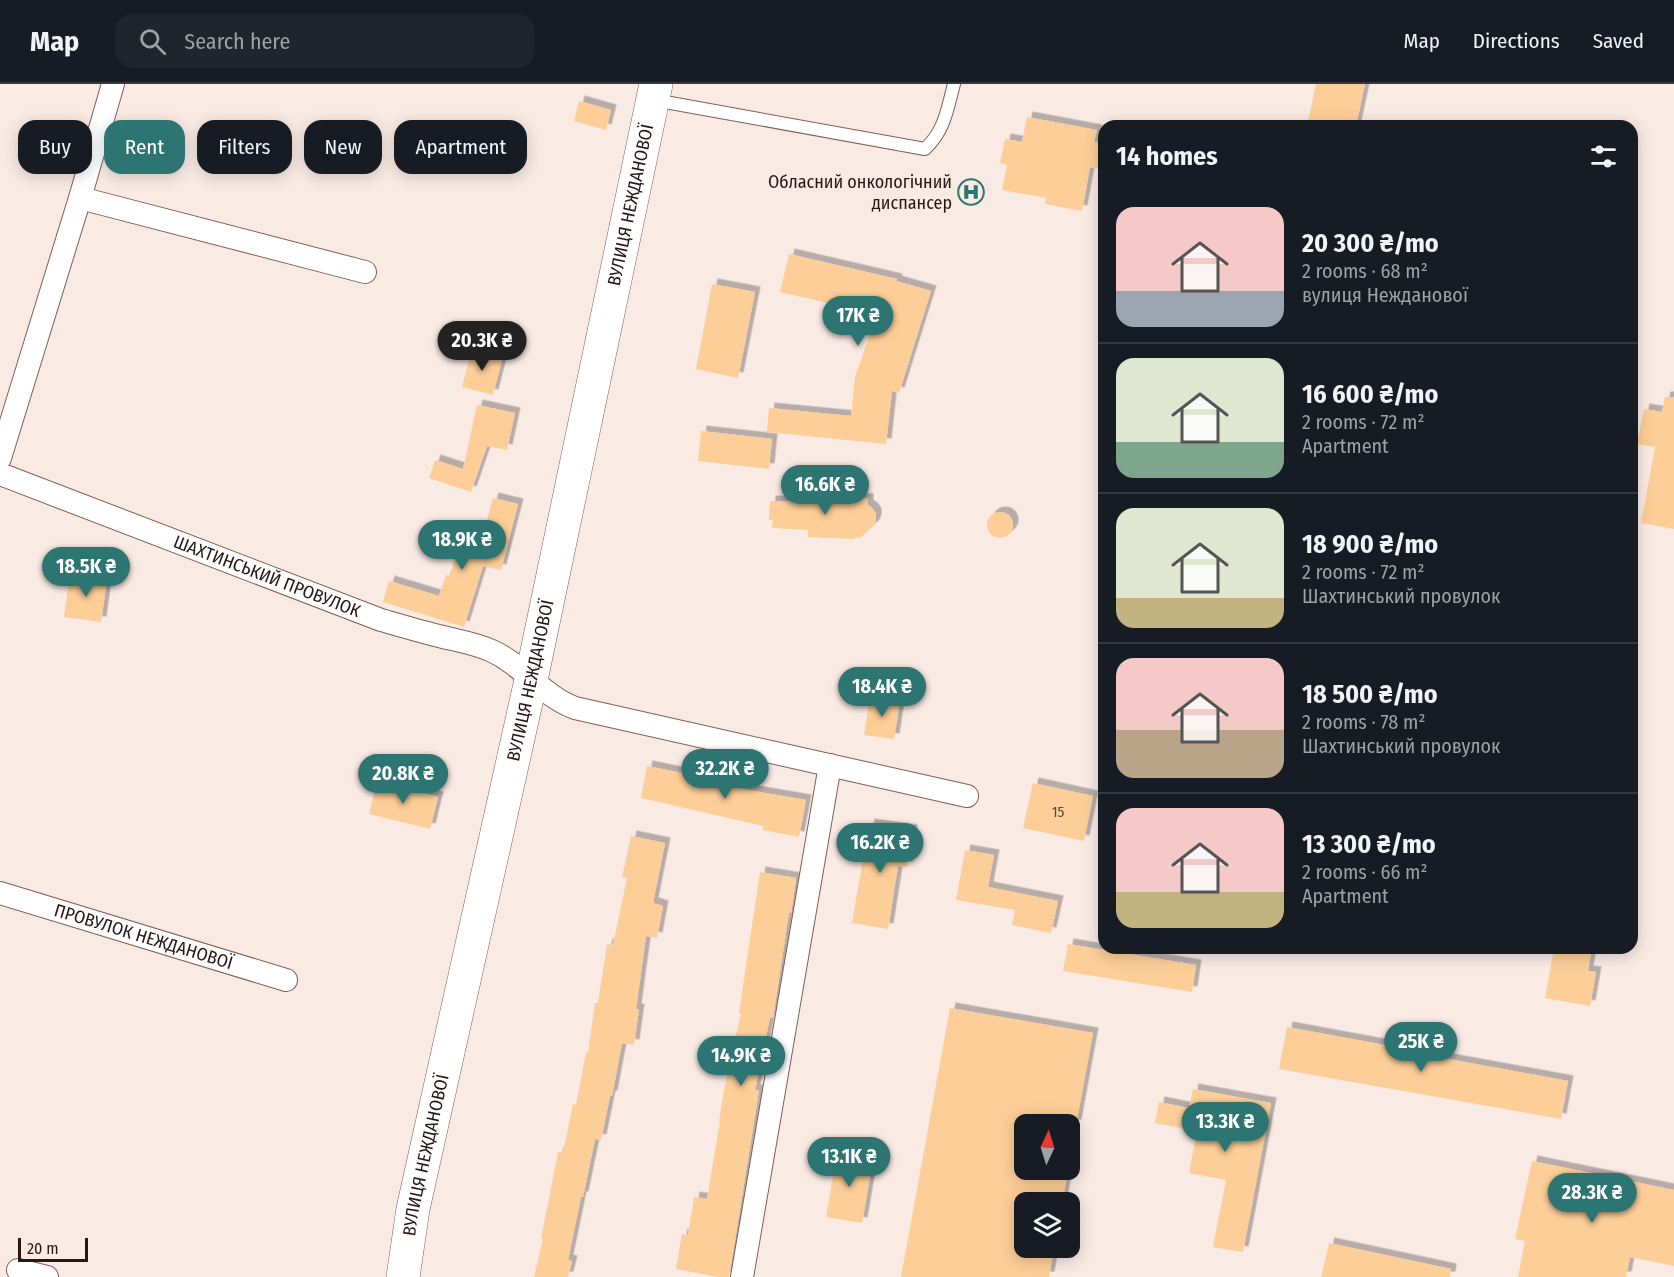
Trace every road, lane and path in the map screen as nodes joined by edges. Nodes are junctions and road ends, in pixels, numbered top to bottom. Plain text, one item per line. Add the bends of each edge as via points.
1 (113, 84) edge
2 (954, 84) edge
3 (655, 92) edge
4 (80, 198) junction
5 (364, 272) dead end
6 (0, 458) edge
7 (0, 474) edge
8 (531, 680) junction
9 (830, 765) junction
10 (967, 796) dead end
11 (0, 893) edge
12 (286, 980) dead end
13 (18, 1269) dead end
14 (47, 1277) edge
15 (403, 1277) edge
16 (742, 1277) edge

1 - 4 street
2 - 3 lane via 943,127 925,149
3 - 8 street, ВУЛИЦЯ НЕЖДАНОВОЇ
4 - 5 street
4 - 6 street
7 - 8 street, ШАХТИНСЬКИЙ ПРОВУЛОК via 381,620 493,651
8 - 9 street, ШАХТИНСЬКИЙ ПРОВУЛОК via 561,703 575,708
8 - 15 street, ВУЛИЦЯ НЕЖДАНОВОЇ via 413,1209
9 - 10 street, ШАХТИНСЬКИЙ ПРОВУЛОК
9 - 16 street
11 - 12 street, ПРОВУЛОК НЕЖДАНОВОЇ
13 - 14 street

